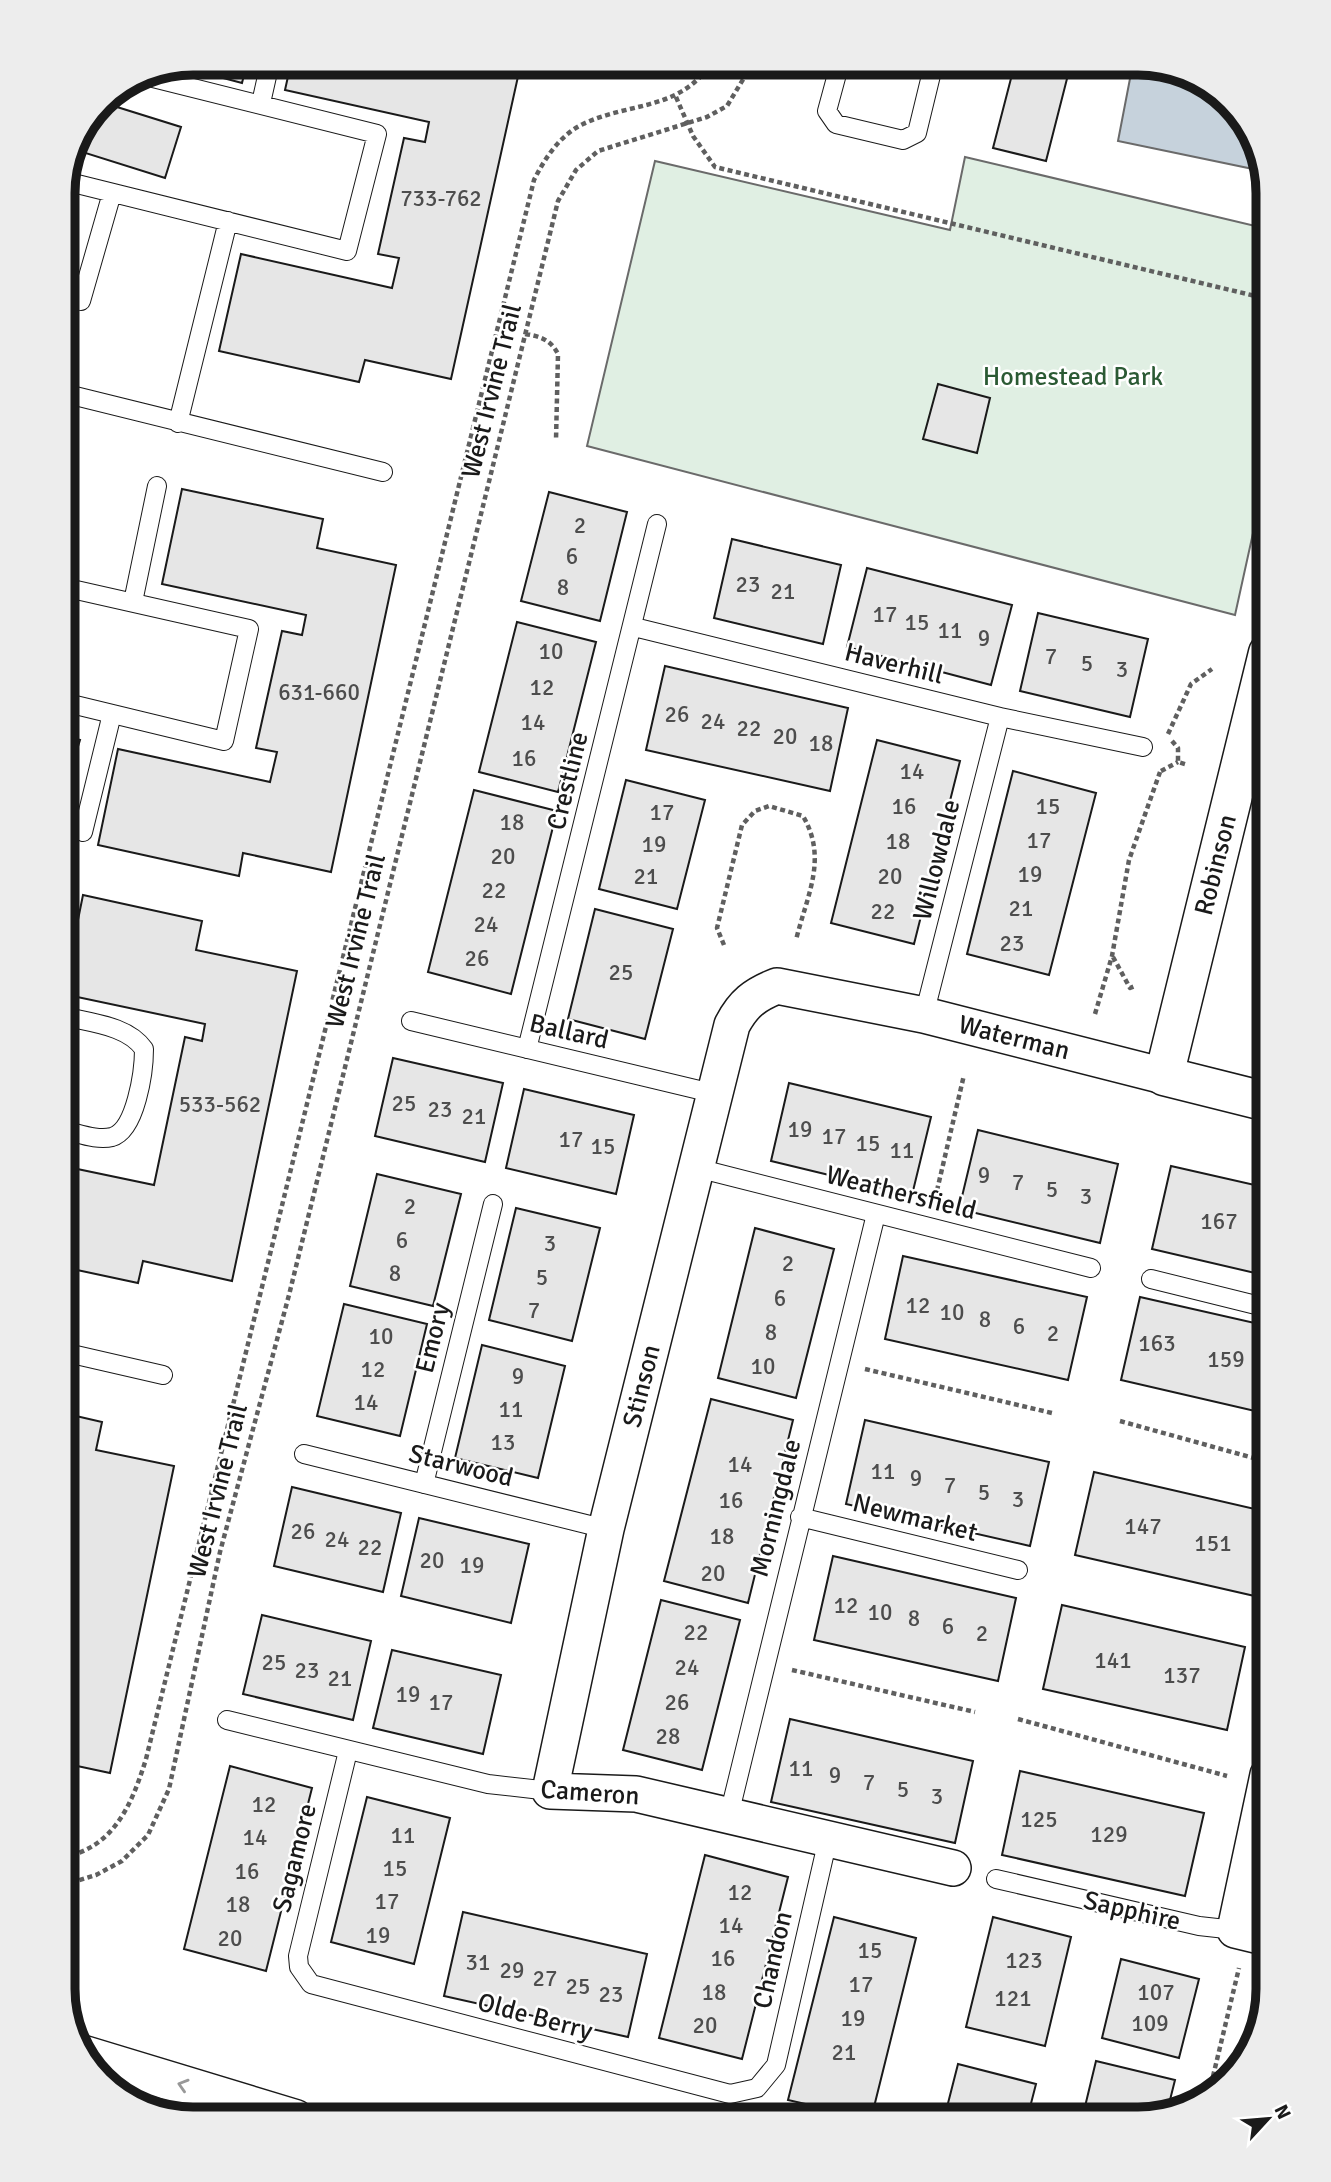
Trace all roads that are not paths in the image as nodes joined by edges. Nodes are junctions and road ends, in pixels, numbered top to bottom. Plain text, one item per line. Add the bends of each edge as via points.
1 (267, 75) edge
2 (836, 76) edge
3 (931, 76) edge
4 (163, 80) edge
5 (261, 103) junction
6 (76, 184) edge
7 (112, 193) junction
8 (228, 221) junction
9 (81, 301) dead end
10 (76, 396) edge
11 (178, 423) junction
12 (383, 472) dead end
13 (157, 486) dead end
14 (657, 524) dead end
15 (76, 590) edge
16 (134, 602) junction
17 (634, 627) junction
18 (76, 705) edge
19 (1256, 711) edge
20 (112, 714) junction
21 (1000, 717) junction
22 (1143, 747) dead end
23 (83, 832) dead end
24 (759, 993) joint
25 (924, 1015) junction
26 (76, 1019) edge
27 (411, 1021) dead end
28 (527, 1049) junction
29 (1164, 1076) junction
30 (716, 1094) junction
31 (1256, 1099) edge
32 (75, 1133) edge
33 (697, 1168) junction
34 (492, 1204) dead end
35 (876, 1214) junction
36 (1091, 1268) dead end
37 (1151, 1279) dead end
38 (1256, 1305) edge
39 (75, 1355) edge
40 (163, 1375) dead end
41 (304, 1454) dead end
42 (424, 1484) junction
43 (800, 1517) junction
44 (606, 1529) junction
45 (1018, 1570) dead end
46 (227, 1720) dead end
47 (348, 1751) junction
48 (550, 1791) junction
49 (729, 1815) junction
50 (828, 1839) junction
51 (1256, 1841) edge
52 (953, 1868) dead end
53 (996, 1879) dead end
54 (1256, 1941) edge
55 (1237, 1946) junction
56 (305, 1977) joint
57 (99, 2060) edge
58 (757, 2088) joint
59 (252, 2106) edge

1 - 5 lane
2 - 3 lane via 827,111 836,124 903,140 917,133
4 - 5 lane
5 - 8 lane via 377,134 347,251
6 - 7 lane
7 - 8 lane
7 - 9 lane
8 - 11 lane
10 - 11 lane
11 - 12 lane
13 - 16 lane
14 - 17 lane, Crestline
15 - 16 lane
16 - 20 lane via 248,629 223,741
17 - 21 lane, Haverhill
17 - 28 lane, Crestline
18 - 20 lane
19 - 29 main road, Robinson
20 - 23 lane
21 - 22 lane, Haverhill
21 - 25 lane, Willowdale
24 - 25 street, Waterman via 777,986 795,988
24 - 30 street, Stinson via 743,1006 732,1025
25 - 29 street, Waterman
26 - 32 lane via 125,1032 144,1049 131,1119 124,1130 100,1138
27 - 28 lane, Ballard
28 - 30 lane, Ballard
29 - 31 main road, Waterman
30 - 33 street, Stinson
33 - 35 lane, Weathersfield
33 - 44 street, Stinson
34 - 42 lane, Emory
35 - 36 lane, Weathersfield
35 - 43 lane, Morningdale
37 - 38 lane
39 - 40 lane
41 - 42 lane, Starwood
42 - 44 lane, Starwood
43 - 45 lane, Newmarket
43 - 49 lane, Morningdale
44 - 48 street, Stinson
46 - 47 lane, Cameron
47 - 48 lane, Cameron via 488,1784
47 - 56 lane, Sagamore via 298,1956
48 - 49 street, Cameron via 636,1794
49 - 50 street, Cameron
50 - 52 street, Cameron
50 - 58 lane, Chandon via 776,2065
51 - 55 street
53 - 55 lane, Sapphire via 1199,1926
54 - 55 street, Sapphire
56 - 58 lane, Olde Berry via 322,1988 730,2094
59 -> 57 main road

